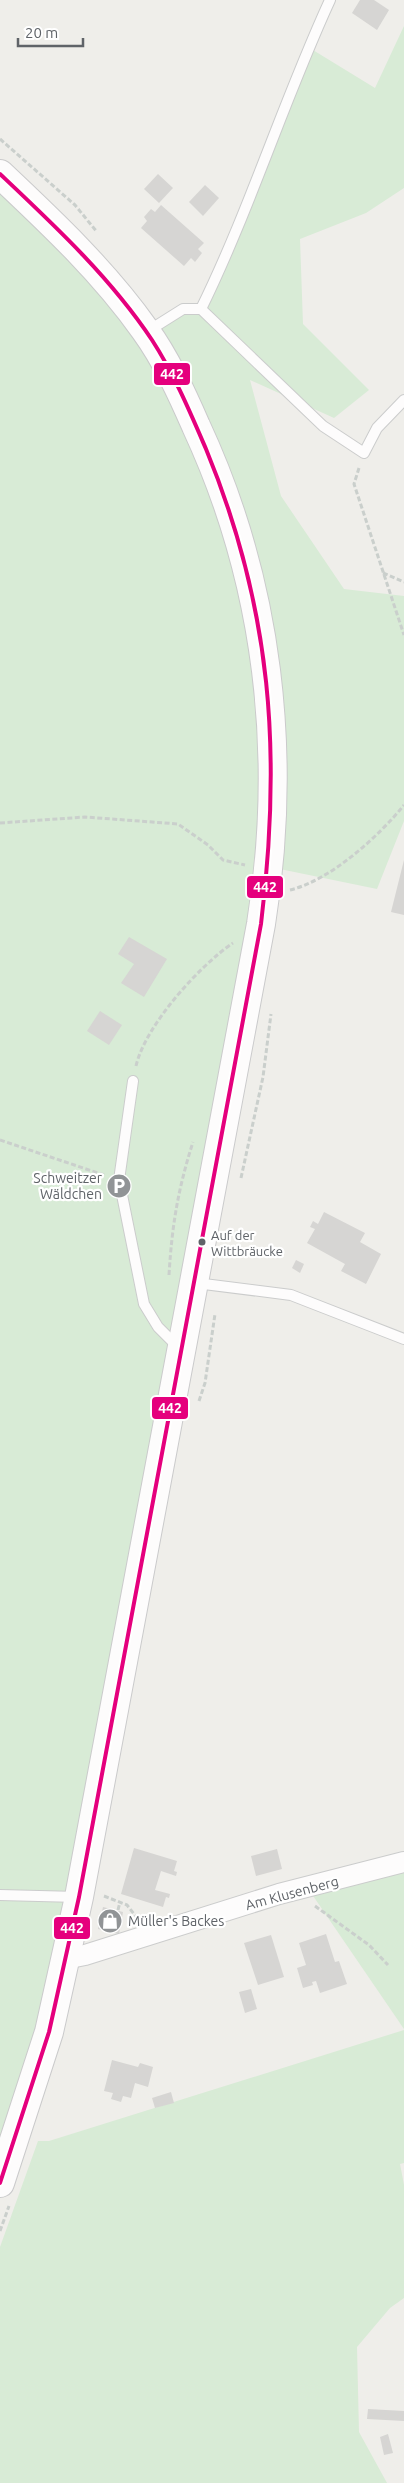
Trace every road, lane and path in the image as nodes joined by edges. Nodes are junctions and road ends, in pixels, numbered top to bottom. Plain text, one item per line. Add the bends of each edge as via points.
1 (330, 0) edge
2 (0, 139) edge
3 (0, 174) edge
4 (99, 234) dead end
5 (201, 309) junction
6 (147, 332) junction
7 (404, 400) edge
8 (364, 453) junction
9 (383, 573) junction
10 (404, 582) edge
11 (404, 635) edge
12 (404, 804) edge
13 (0, 823) edge
14 (249, 865) dead end
15 (289, 880) dead end
16 (261, 924) junction
17 (272, 1008) dead end
18 (133, 1081) joint
19 (0, 1140) edge
20 (119, 1180) junction
21 (240, 1181) dead end
22 (206, 1284) junction
23 (404, 1339) edge
24 (182, 1350) junction
25 (196, 1407) dead end
26 (404, 1862) edge
27 (292, 1891) junction
28 (80, 1892) junction
29 (0, 1895) edge
30 (120, 1902) junction
31 (118, 1910) dead end
32 (148, 1935) junction
33 (65, 1959) junction
34 (388, 1966) dead end
35 (5, 2193) edge
36 (0, 2231) edge

1 - 5 lane
2 - 4 path via 75,205
3 - 6 main road via 108,281
5 - 6 lane via 183,309
5 - 8 lane via 323,426
6 - 16 main road via 181,392 211,457 240,541 261,627 268,677 274,777 270,867
7 - 8 lane via 377,428
8 - 9 path via 354,484
9 - 10 path
9 - 11 path
12 - 15 path via 386,827 338,865 306,886 288,890
13 - 14 path via 85,817 178,824 223,860
16 - 18 path via 215,956 159,1018 138,1056
16 - 22 main road
17 - 21 path via 263,1077
18 - 20 lane
19 - 20 path
20 - 24 lane via 144,1304 158,1327
22 - 23 lane via 291,1295
22 - 24 main road
22 - 25 path via 213,1334 205,1383
24 - 28 main road
26 - 27 street, Am Klusenberg
27 - 32 street, Am Klusenberg
27 - 34 path via 348,1929
28 - 29 lane
28 - 30 path
28 - 33 main road
30 - 31 path
30 - 32 path via 127,1905
32 - 33 street, Am Klusenberg
33 - 35 main road via 49,2032
35 - 36 path

